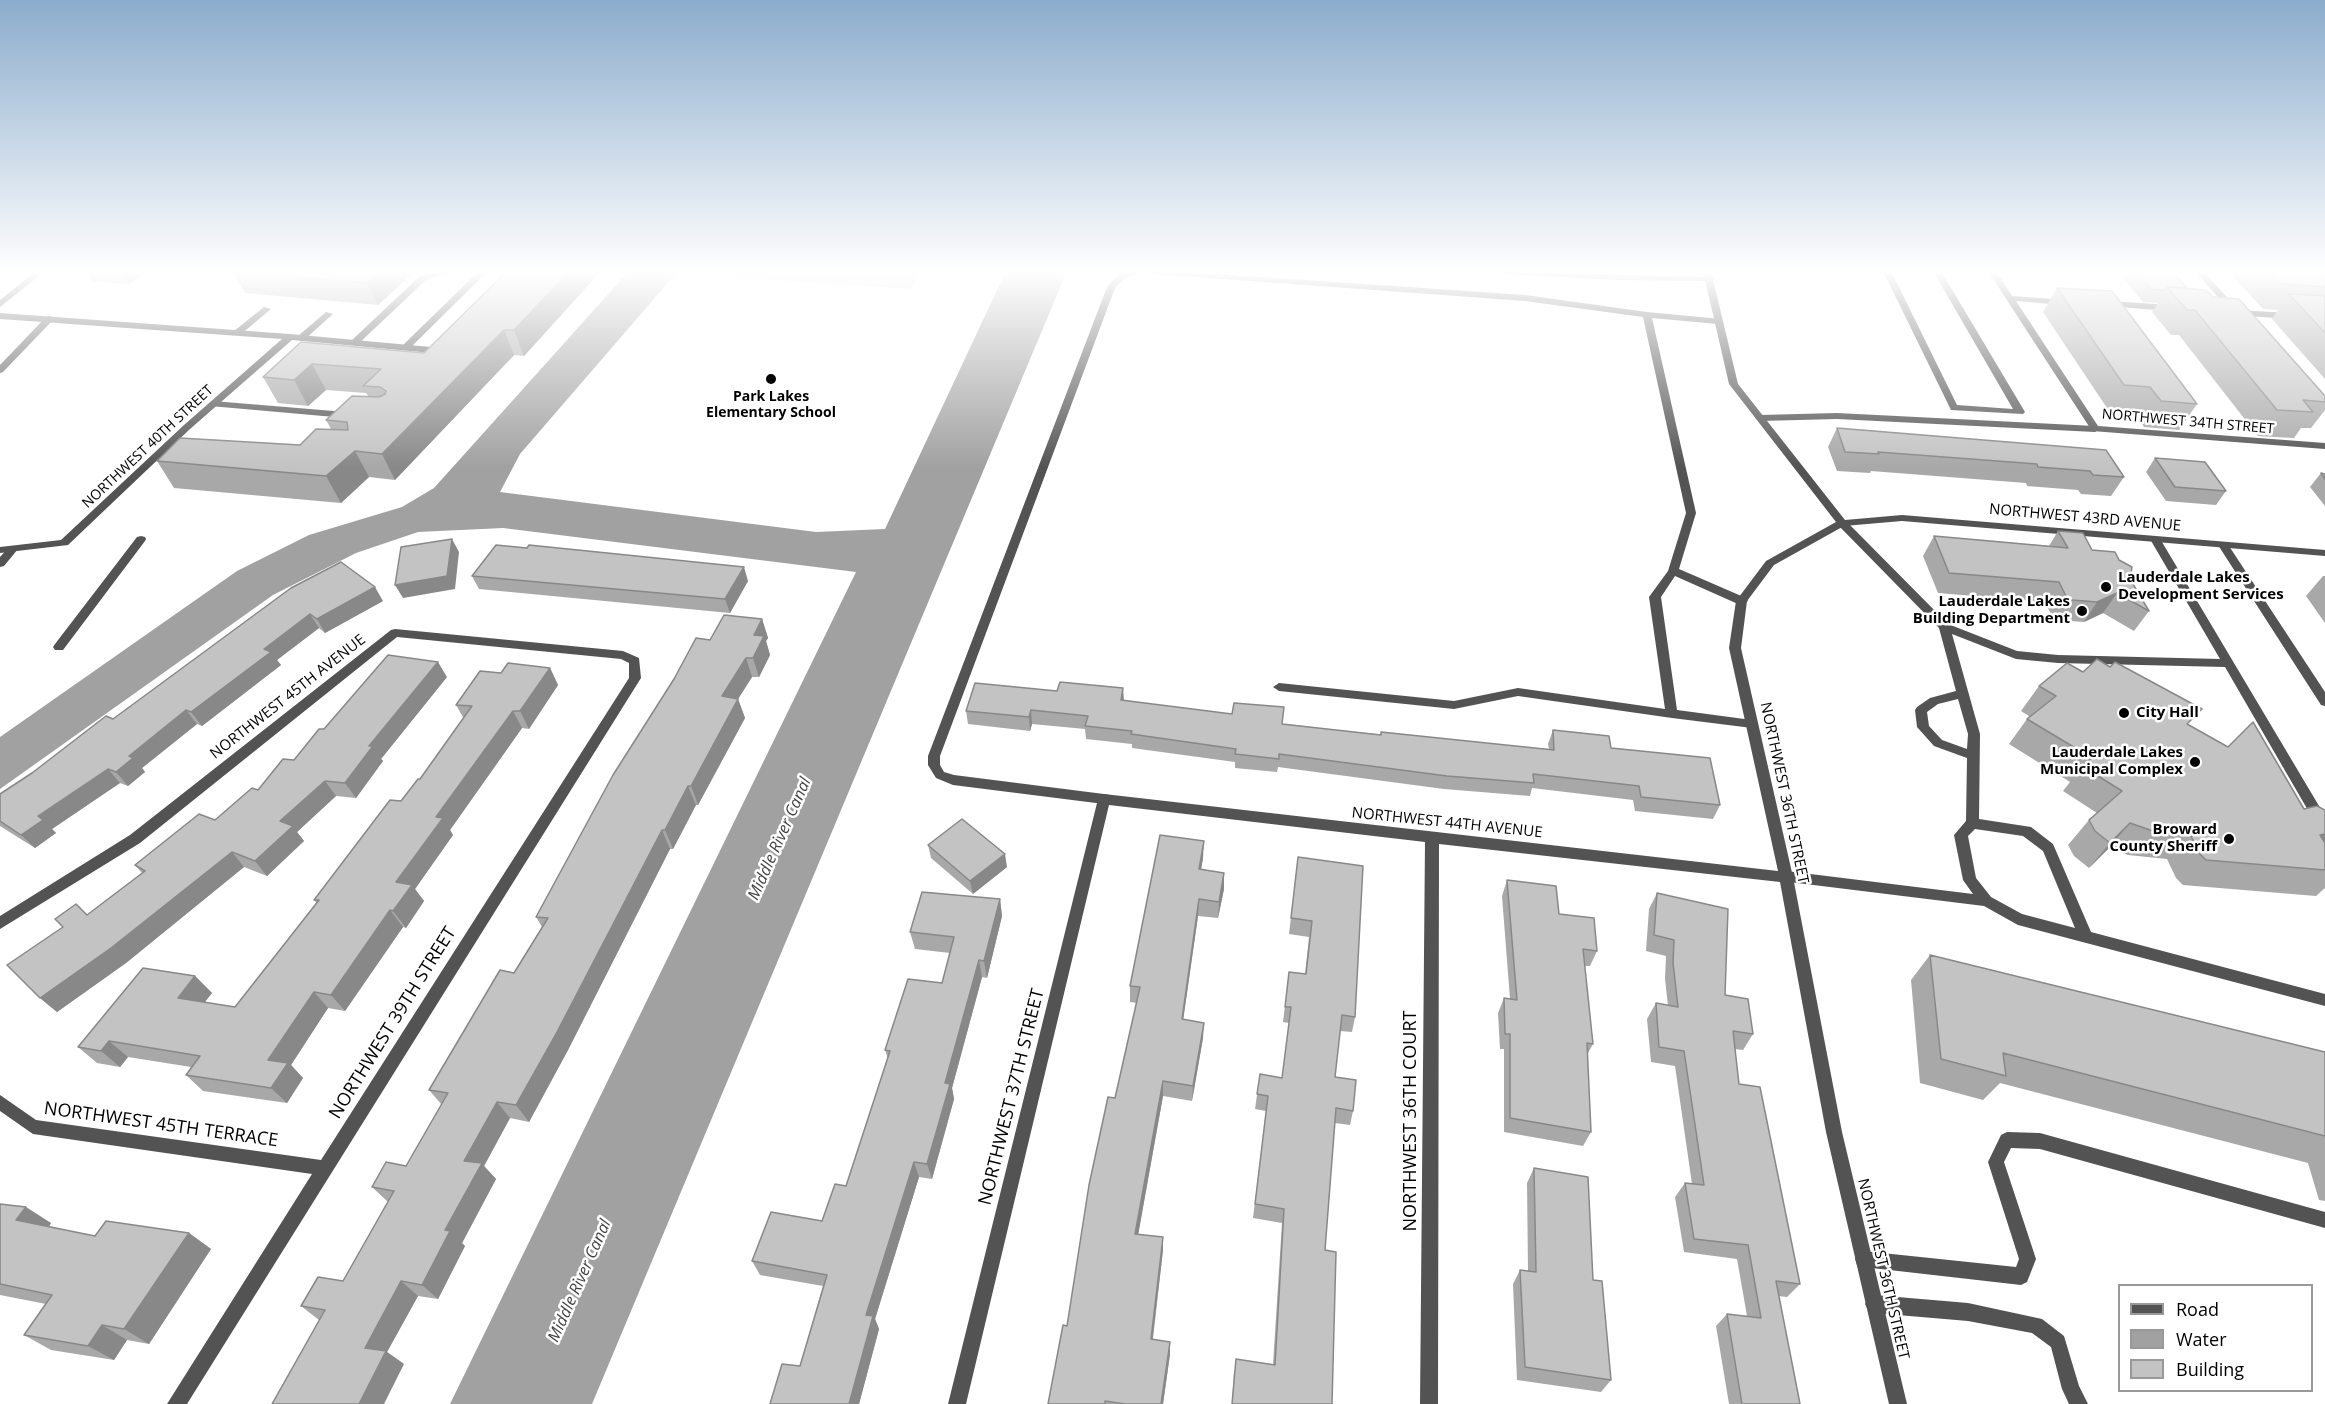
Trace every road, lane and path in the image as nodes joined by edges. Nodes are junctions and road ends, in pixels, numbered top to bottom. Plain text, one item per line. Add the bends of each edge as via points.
1 (33, 337) edge
2 (284, 337) edge
3 (290, 337) junction
4 (361, 337) edge
5 (417, 337) edge
6 (1092, 337) edge
7 (1652, 337) edge
8 (1722, 337) edge
9 (1919, 337) edge
10 (1976, 337) edge
11 (2035, 337) edge
12 (301, 338) joint
13 (354, 343) junction
14 (405, 348) junction
15 (453, 352) edge
16 (0, 370) edge
17 (213, 404) junction
18 (1760, 418) junction
19 (342, 424) edge
20 (2095, 429) junction
21 (176, 438) junction
22 (187, 439) edge
23 (2325, 447) edge
24 (1842, 523) junction
25 (141, 539) dead end
26 (2156, 539) junction
27 (2223, 544) junction
28 (13, 549) junction
29 (0, 550) edge
30 (2325, 553) edge
31 (0, 564) edge
32 (1673, 571) junction
33 (1742, 601) junction
34 (1944, 627) junction
35 (59, 646) dead end
36 (635, 661) joint
37 (2229, 663) junction
38 (2319, 684) edge
39 (1279, 687) dead end
40 (1963, 694) junction
41 (2325, 702) edge
42 (1672, 714) junction
43 (1752, 724) junction
44 (1974, 756) junction
45 (1104, 798) junction
46 (1972, 823) junction
47 (2325, 827) edge
48 (1432, 838) junction
49 (1786, 877) junction
50 (1986, 901) junction
51 (0, 923) edge
52 (2086, 937) junction
53 (2325, 1000) edge
54 (0, 1102) edge
55 (324, 1168) junction
56 (2325, 1220) edge
57 (1863, 1259) junction
58 (1874, 1304) junction
59 (176, 1404) edge
60 (957, 1404) edge
61 (1429, 1404) edge
62 (1898, 1404) edge
63 (2079, 1404) edge

1 - 16 street
2 - 3 street
3 - 12 street
3 - 17 street, NORTHWEST 40TH STREET
4 - 13 street
5 - 14 street
6 - 45 street, NORTHWEST 44TH AVENUE via 934,750 934,765 940,775 953,780
7 - 32 street via 1691,513
8 - 18 street via 1734,384
9 - 10 street via 1954,408 2020,412
11 - 20 street, NORTHWEST 34TH STREET
12 - 13 street
13 - 14 street
14 - 15 street
17 - 19 street via 356,416
17 - 21 street, NORTHWEST 40TH STREET
18 - 20 street via 1837,416
18 - 24 street
20 - 23 street, NORTHWEST 34TH STREET
21 - 22 street
21 - 28 street, NORTHWEST 40TH STREET via 64,543
24 - 26 street, NORTHWEST 43RD AVENUE via 1902,518
24 - 33 street, NORTHWEST 36TH STREET via 1770,563
24 - 34 street
25 - 35 street
26 - 27 street, NORTHWEST 43RD AVENUE
26 - 37 street
27 - 30 street, NORTHWEST 43RD AVENUE
27 - 38 street
28 - 29 street
28 - 31 street
32 - 33 street
32 - 42 street via 1655,597
33 - 43 street, NORTHWEST 36TH STREET via 1735,648
34 - 37 street via 2016,655
34 - 40 street
36 - 51 street, NORTHWEST 45TH AVENUE via 623,655 395,633 135,839
36 - 55 street, NORTHWEST 39TH STREET via 635,678
37 - 47 street
38 - 41 street
39 - 42 street via 1454,705 1518,692
40 - 44 street via 1974,734
40 - 44 street via 1934,701 1921,710 1923,727 1938,743
42 - 43 street
43 - 49 street, NORTHWEST 36TH STREET
44 - 46 street
45 - 48 street, NORTHWEST 44TH AVENUE
45 - 60 street, NORTHWEST 37TH STREET
46 - 50 street via 1961,835 1970,880
46 - 52 street via 2026,831 2048,848
48 - 49 street, NORTHWEST 44TH AVENUE
48 - 61 street, NORTHWEST 36TH COURT
49 - 50 street, NORTHWEST 44TH AVENUE
49 - 57 street, NORTHWEST 36TH STREET via 1834,1132
50 - 52 street via 2018,919
52 - 53 street
54 - 55 street, NORTHWEST 45TH TERRACE via 33,1127
55 - 59 street, NORTHWEST 39TH STREET
56 - 57 street via 2040,1141 2007,1140 1996,1162 2028,1259 2021,1276
57 - 58 street, NORTHWEST 36TH STREET
58 - 62 street, NORTHWEST 36TH STREET
58 - 63 street via 1968,1312 2036,1325 2058,1342

